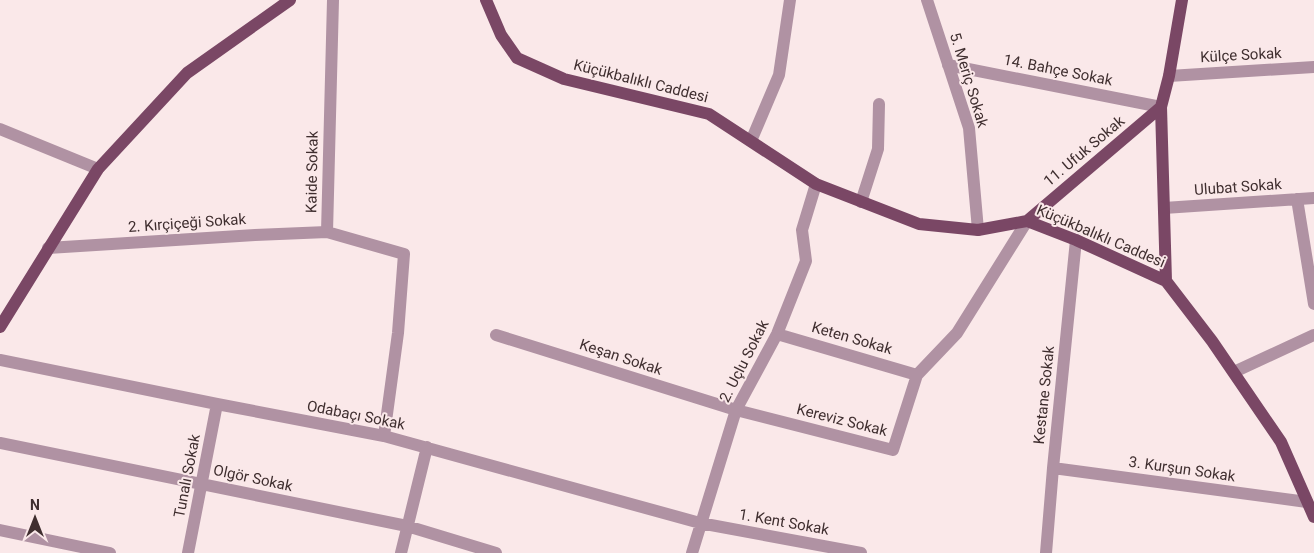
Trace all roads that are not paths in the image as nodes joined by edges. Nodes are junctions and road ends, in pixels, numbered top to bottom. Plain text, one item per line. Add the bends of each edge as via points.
1 (290, 0) edge
2 (333, 0) edge
3 (486, 0) edge
4 (790, 0) edge
5 (927, 0) edge
6 (1182, 0) edge
7 (948, 65) junction
8 (1314, 67) edge
9 (1169, 76) junction
10 (879, 104) dead end
11 (1161, 107) junction
12 (0, 129) edge
13 (751, 141) junction
14 (98, 169) junction
15 (816, 184) junction
16 (1314, 198) edge
17 (1297, 199) junction
18 (861, 202) junction
19 (1164, 208) junction
20 (1027, 221) junction
21 (978, 230) junction
22 (327, 232) junction
23 (1076, 240) junction
24 (48, 248) junction
25 (1166, 281) junction
26 (1314, 304) edge
27 (0, 327) edge
28 (777, 334) junction
29 (496, 335) dead end
30 (1314, 335) edge
31 (0, 360) edge
32 (1234, 372) junction
33 (917, 375) junction
34 (217, 404) junction
35 (736, 410) junction
36 (384, 436) junction
37 (0, 443) edge
38 (427, 447) junction
39 (1053, 468) junction
40 (203, 484) junction
41 (1307, 502) junction
42 (1314, 517) edge
43 (700, 523) junction
44 (408, 526) junction
45 (0, 530) edge
46 (110, 553) edge
47 (188, 553) edge
48 (401, 553) edge
49 (496, 553) edge
50 (692, 553) edge
51 (861, 553) edge
52 (1046, 553) edge

1 - 14 main road via 187,73
2 - 22 street, Kaide Sokak
3 - 13 main road, Küçükbalıklı Caddesi via 501,36 518,58 564,79 709,114
4 - 13 street via 779,75
5 - 7 street, 5. Meriç Sokak
6 - 9 main road
7 - 11 street, 14. Bahçe Sokak
7 - 21 street, 5. Meriç Sokak via 969,128
8 - 9 street, Külçe Sokak
9 - 11 main road
10 - 18 street via 878,149
11 - 19 main road
11 - 20 main road, 11. Ufuk Sokak
12 - 14 street
13 - 15 main road, Küçükbalıklı Caddesi
14 - 24 main road
15 - 18 main road, Küçükbalıklı Caddesi
15 - 28 street, 2. Uçlu Sokak via 802,230 806,261
16 - 17 street, Ulubat Sokak
17 - 19 street, Ulubat Sokak
17 - 26 street
18 - 21 main road, Küçükbalıklı Caddesi via 919,224
19 - 25 main road
20 - 21 main road, Küçükbalıklı Caddesi
20 - 23 main road, Küçükbalıklı Caddesi
20 - 33 street via 956,333
22 - 24 street, 2. Kırçiçeği Sokak
22 - 36 street, Kaide Sokak via 404,254 398,333
23 - 25 main road, Küçükbalıklı Caddesi
23 - 39 street, Kestane Sokak
24 - 27 main road
25 - 32 main road, Küçükbalıklı Caddesi
28 - 33 street, Keten Sokak
28 - 35 street, 2. Uçlu Sokak
29 - 35 street, Keşan Sokak
30 - 32 street
31 - 34 street, Odabaçı Sokak
32 - 41 main road, Küçükbalıklı Caddesi via 1281,442
33 - 35 street, Kereviz Sokak via 892,450
34 - 36 street, Odabaçı Sokak
34 - 40 street, Tunalı Sokak
35 - 43 street, 2. Uçlu Sokak
36 - 38 street, Odabaçı Sokak
37 - 40 street, Olgör Sokak
38 - 43 street, Odabaçı Sokak
38 - 44 street
39 - 41 street, 3. Kurşun Sokak
39 - 52 street, Kestane Sokak
40 - 44 street, Olgör Sokak
40 - 47 street, Tunalı Sokak
41 - 42 main road, Küçükbalıklı Caddesi
43 - 50 street, 2. Uçlu Sokak
43 - 51 street, 1. Kent Sokak
44 - 48 street
44 - 49 street, Olgör Sokak
45 - 46 street

